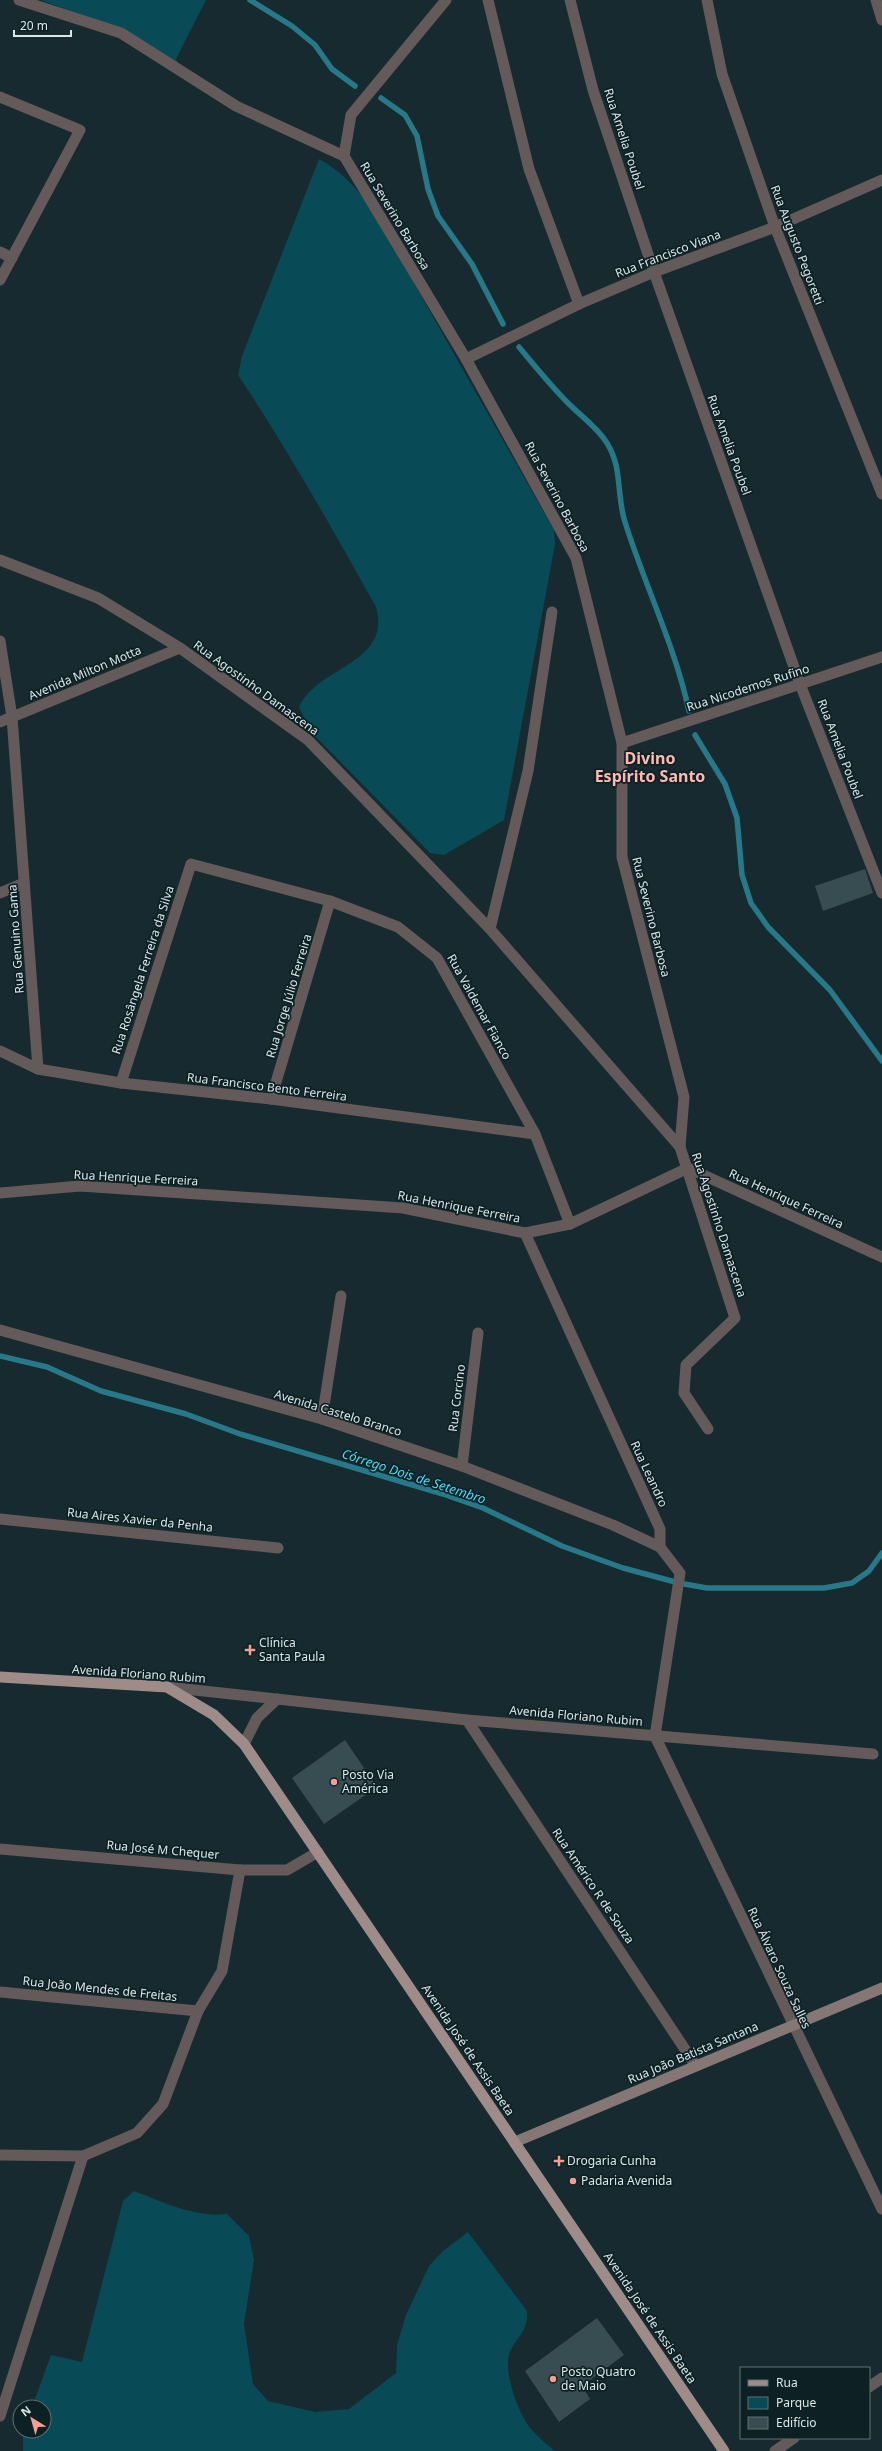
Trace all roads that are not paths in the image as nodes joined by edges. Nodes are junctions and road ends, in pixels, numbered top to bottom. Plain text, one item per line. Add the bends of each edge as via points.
1 (19, 0) edge
2 (446, 0) edge
3 (488, 0) edge
4 (570, 0) edge
5 (707, 0) edge
6 (876, 0) edge
7 (882, 20) edge
8 (0, 97) edge
9 (344, 156) junction
10 (882, 180) edge
11 (775, 227) junction
12 (0, 252) edge
13 (12, 258) junction
14 (654, 272) junction
15 (0, 280) edge
16 (579, 304) junction
17 (466, 359) junction
18 (882, 494) edge
19 (0, 560) edge
20 (552, 612) dead end
21 (0, 641) edge
22 (180, 648) junction
23 (882, 657) edge
24 (800, 684) junction
25 (12, 717) junction
26 (0, 722) edge
27 (622, 743) junction
28 (191, 864) joint
29 (24, 883) junction
30 (0, 893) edge
31 (882, 893) edge
32 (330, 901) junction
33 (490, 929) junction
34 (0, 1051) edge
35 (38, 1069) junction
36 (121, 1083) junction
37 (272, 1099) junction
38 (535, 1134) junction
39 (680, 1147) junction
40 (688, 1168) junction
41 (0, 1193) edge
42 (570, 1224) junction
43 (525, 1233) junction
44 (882, 1257) edge
45 (341, 1296) dead end
46 (0, 1330) edge
47 (478, 1333) dead end
48 (322, 1419) junction
49 (708, 1429) dead end
50 (462, 1466) junction
51 (0, 1519) edge
52 (660, 1546) junction
53 (278, 1548) dead end
54 (0, 1677) edge
55 (167, 1687) junction
56 (277, 1699) junction
57 (467, 1720) junction
58 (655, 1736) junction
59 (244, 1744) junction
60 (873, 1754) dead end
61 (0, 1849) edge
62 (318, 1852) junction
63 (240, 1870) junction
64 (882, 1988) edge
65 (0, 1992) edge
66 (198, 2011) junction
67 (792, 2025) junction
68 (696, 2066) junction
69 (515, 2142) junction
70 (0, 2155) edge
71 (83, 2156) junction
72 (882, 2209) edge
73 (882, 2378) edge
74 (870, 2386) edge
75 (0, 2416) edge
76 (793, 2439) edge
77 (724, 2451) edge
78 (775, 2451) edge

1 - 9 street via 121,32 236,106
2 - 9 street, Rua Severino Barbosa via 351,115
3 - 16 street via 530,169
4 - 14 street, Rua Amelia Poubel via 593,90
5 - 11 street, Rua Augusto Pegoretti via 722,74
6 - 7 street
8 - 13 street via 80,130
9 - 17 street, Rua Severino Barbosa
10 - 11 street, Rua Francisco Viana
11 - 14 street, Rua Francisco Viana
11 - 18 street, Rua Augusto Pegoretti
12 - 13 street
13 - 15 street
14 - 16 street, Rua Francisco Viana
14 - 24 street, Rua Amelia Poubel
16 - 17 street, Rua Francisco Viana
17 - 27 street, Rua Severino Barbosa via 576,558
19 - 22 street, Rua Agostinho Damascena via 98,598
20 - 33 street via 528,771
21 - 25 street, Rua Genuino Gama
22 - 25 street, Avenida Milton Motta
22 - 33 street, Rua Agostinho Damascena via 308,740
23 - 24 street, Rua Nicodemos Rufino
24 - 27 street, Rua Nicodemos Rufino
24 - 31 street, Rua Amelia Poubel
25 - 26 street, Avenida Milton Motta
25 - 29 street, Rua Genuino Gama
27 - 39 street, Rua Severino Barbosa via 622,857 684,1097
28 - 32 street, Rua Valdemar Fianco
28 - 36 street, Rua Rosângela Ferreira da Silva
29 - 30 street
29 - 35 street, Rua Genuino Gama
32 - 37 street, Rua Jorge Júlio Ferreira
32 - 38 street, Rua Valdemar Fianco via 398,927 437,958
33 - 39 street, Rua Agostinho Damascena
34 - 35 street, Rua Francisco Bento Ferreira
35 - 36 street, Rua Francisco Bento Ferreira
36 - 37 street, Rua Francisco Bento Ferreira
37 - 38 street, Rua Francisco Bento Ferreira
38 - 42 street, Rua Valdemar Fianco
39 - 40 street, Rua Agostinho Damascena
40 - 42 street, Rua Henrique Ferreira
40 - 44 street, Rua Henrique Ferreira
40 - 49 street, Rua Agostinho Damascena via 734,1318 686,1365 684,1393
41 - 43 street, Rua Henrique Ferreira via 80,1186 403,1208
42 - 43 street, Rua Henrique Ferreira
43 - 52 street, Rua Leandro via 660,1529
45 - 48 street
46 - 48 street, Avenida Castelo Branco
47 - 50 street, Rua Corcino
48 - 50 street, Avenida Castelo Branco
50 - 52 street, Avenida Castelo Branco
51 - 53 street, Rua Aires Xavier da Penha
52 - 58 street via 680,1573
54 - 55 main road, Avenida Floriano Rubim
55 - 56 street, Avenida Floriano Rubim
55 - 59 main road, Avenida José de Assis Baeta via 214,1715
56 - 57 street, Avenida Floriano Rubim
56 - 59 street via 257,1718
57 - 58 street, Avenida Floriano Rubim
57 - 68 street, Rua Américo R de Souza
58 - 60 street, Avenida Floriano Rubim
58 - 67 street, Rua Álvaro Souza Salles
59 - 62 main road, Avenida José de Assis Baeta
61 - 63 street, Rua José M Chequer
62 - 63 street, Rua José M Chequer via 288,1870
62 - 69 main road, Avenida José de Assis Baeta
63 - 66 street via 222,1971
64 - 67 main road, Rua João Batista Santana
65 - 66 street, Rua João Mendes de Freitas
66 - 71 street via 163,2104 137,2133
67 - 68 main road, Rua João Batista Santana
67 - 72 street, Rua Álvaro Souza Salles
68 - 69 main road, Rua João Batista Santana
69 - 77 main road, Avenida José de Assis Baeta
70 - 71 street
71 - 75 street
73 - 74 street
76 - 78 street

